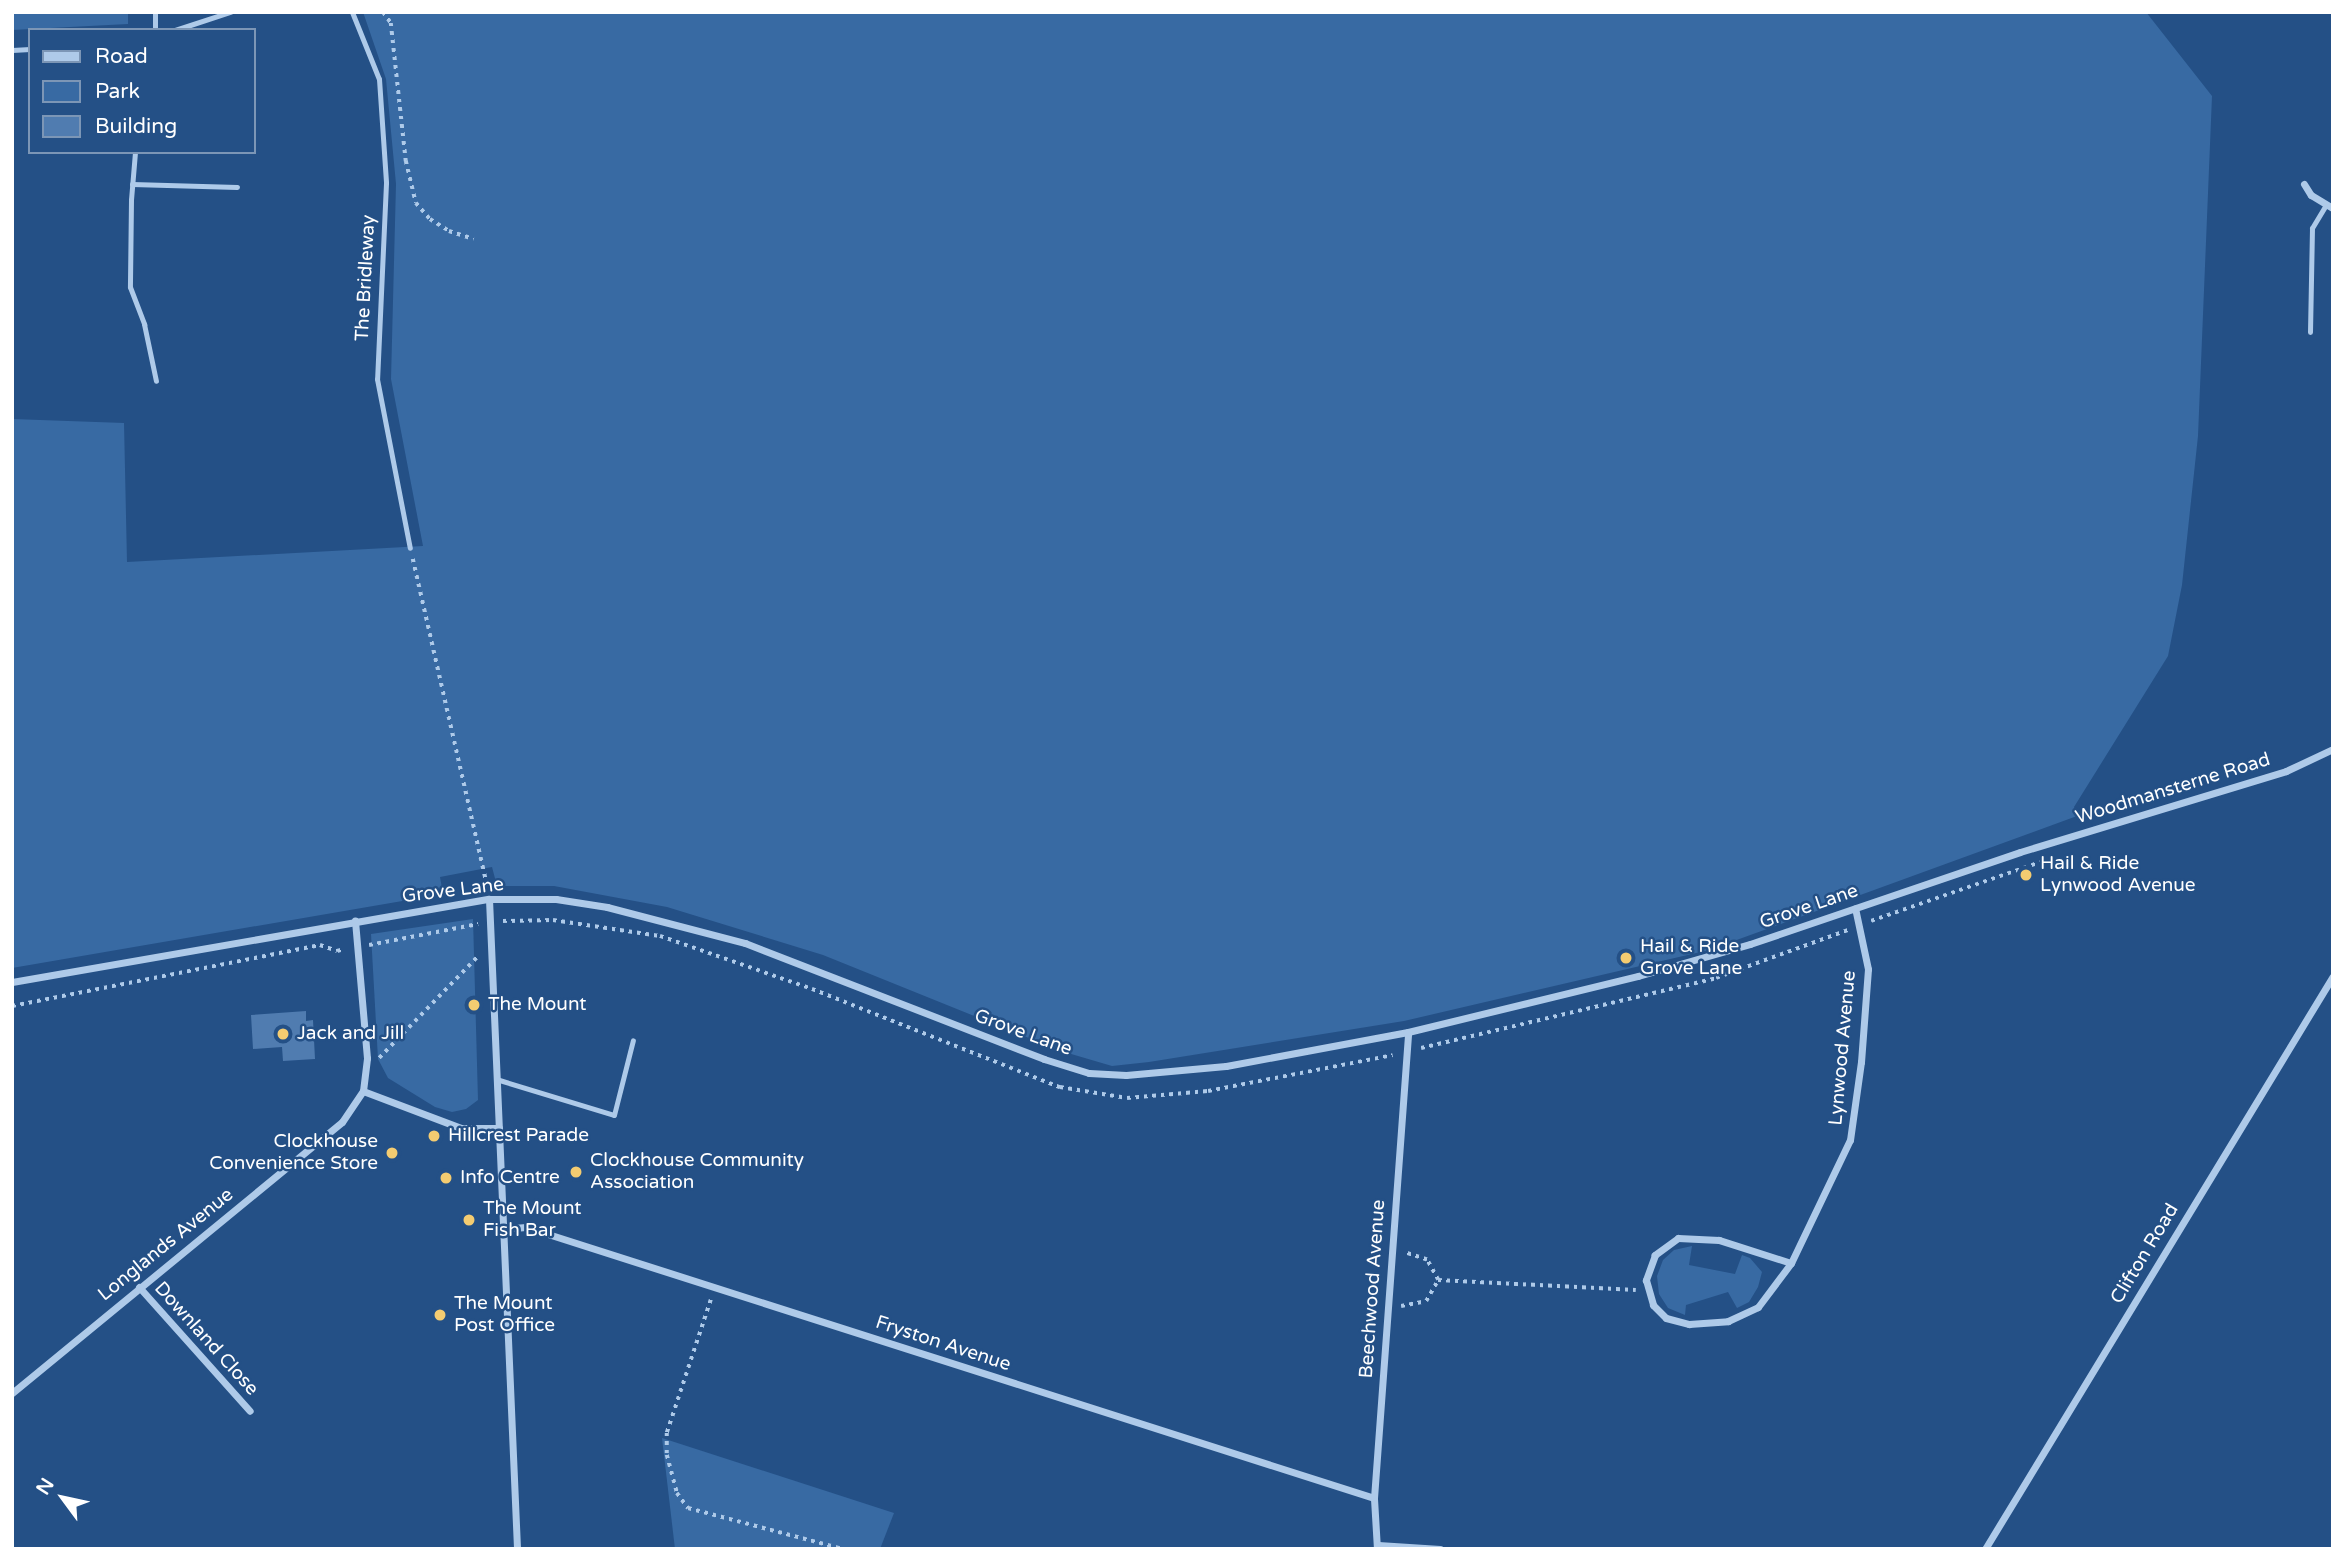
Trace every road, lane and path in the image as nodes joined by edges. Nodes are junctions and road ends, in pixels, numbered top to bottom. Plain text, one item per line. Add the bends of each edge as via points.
1 (230, 12) edge
2 (352, 12) edge
3 (383, 12) edge
4 (181, 28) edge
5 (135, 154) edge
6 (132, 184) junction
7 (2304, 184) dead end
8 (237, 187) dead end
9 (2329, 206) edge
10 (474, 239) dead end
11 (2310, 332) dead end
12 (156, 381) dead end
13 (410, 548) joint
14 (2333, 749) edge
15 (2020, 852) joint
16 (2057, 856) dead end
17 (489, 899) junction
18 (1855, 908) junction
19 (355, 921) junction
20 (490, 922) junction
21 (1860, 926) junction
22 (490, 943) junction
23 (357, 947) junction
24 (2333, 976) edge
25 (12, 982) edge
26 (12, 1006) edge
27 (1408, 1032) junction
28 (633, 1040) dead end
29 (1406, 1052) junction
30 (367, 1058) junction
31 (496, 1079) junction
32 (363, 1091) junction
33 (499, 1128) junction
34 (503, 1229) junction
35 (1392, 1251) junction
36 (1791, 1263) junction
37 (1438, 1280) junction
38 (139, 1287) junction
39 (714, 1288) junction
40 (1649, 1291) junction
41 (1388, 1306) junction
42 (12, 1393) edge
43 (250, 1411) dead end
44 (1374, 1498) junction
45 (1378, 1547) edge
46 (517, 1549) edge
47 (843, 1549) edge
48 (1440, 1549) edge
49 (1985, 1549) edge

1 - 4 lane
2 - 13 lane, The Bridleway via 379,79 386,183 377,379
3 - 10 path via 391,23 406,161 416,203 449,231
5 - 6 lane
6 - 8 lane
6 - 12 lane via 130,287 144,324
7 - 9 street via 2311,195
9 - 11 lane via 2312,229
13 - 17 path
14 - 15 street, Woodmansterne Road via 2286,771
15 - 18 street, Grove Lane
16 - 21 path
17 - 19 street, Grove Lane
17 - 20 street
17 - 27 street, Grove Lane via 556,899 745,943 1089,1073 1126,1075 1226,1066
18 - 21 street, Lynwood Avenue
18 - 27 street, Grove Lane via 1638,976
19 - 23 street, Longlands Avenue
19 - 25 street, Grove Lane
20 - 22 street
20 - 23 path
20 - 29 path via 553,920 660,936 812,989 1059,1087 1127,1098 1208,1091
21 - 29 path via 1716,978
21 - 36 street, Lynwood Avenue via 1868,968 1850,1140
22 - 30 path via 379,1059
22 - 31 street
23 - 26 path via 337,951 320,945
23 - 30 street, Longlands Avenue
24 - 49 street, Clifton Road
27 - 29 street, Beechwood Avenue
28 - 31 lane via 614,1115
29 - 35 street, Beechwood Avenue
30 - 32 street, Longlands Avenue
31 - 33 street
32 - 33 street via 461,1128
32 - 38 street, Longlands Avenue via 342,1122
33 - 34 street
34 - 39 street, Fryston Avenue via 526,1227
34 - 46 street
35 - 37 path via 1427,1260
35 - 41 street, Beechwood Avenue
36 - 40 street via 1719,1240 1678,1238 1655,1255 1646,1280
36 - 40 street, Lynwood Avenue via 1758,1307 1728,1321 1689,1324 1666,1318 1653,1305
37 - 40 path
37 - 41 path via 1426,1301 1415,1306
38 - 42 street, Longlands Avenue
38 - 43 street, Downland Close
39 - 44 street, Fryston Avenue
39 - 47 path via 667,1433 667,1455 677,1493 688,1508
41 - 44 street, Beechwood Avenue
44 - 45 street, Beechwood Avenue
45 - 48 street

